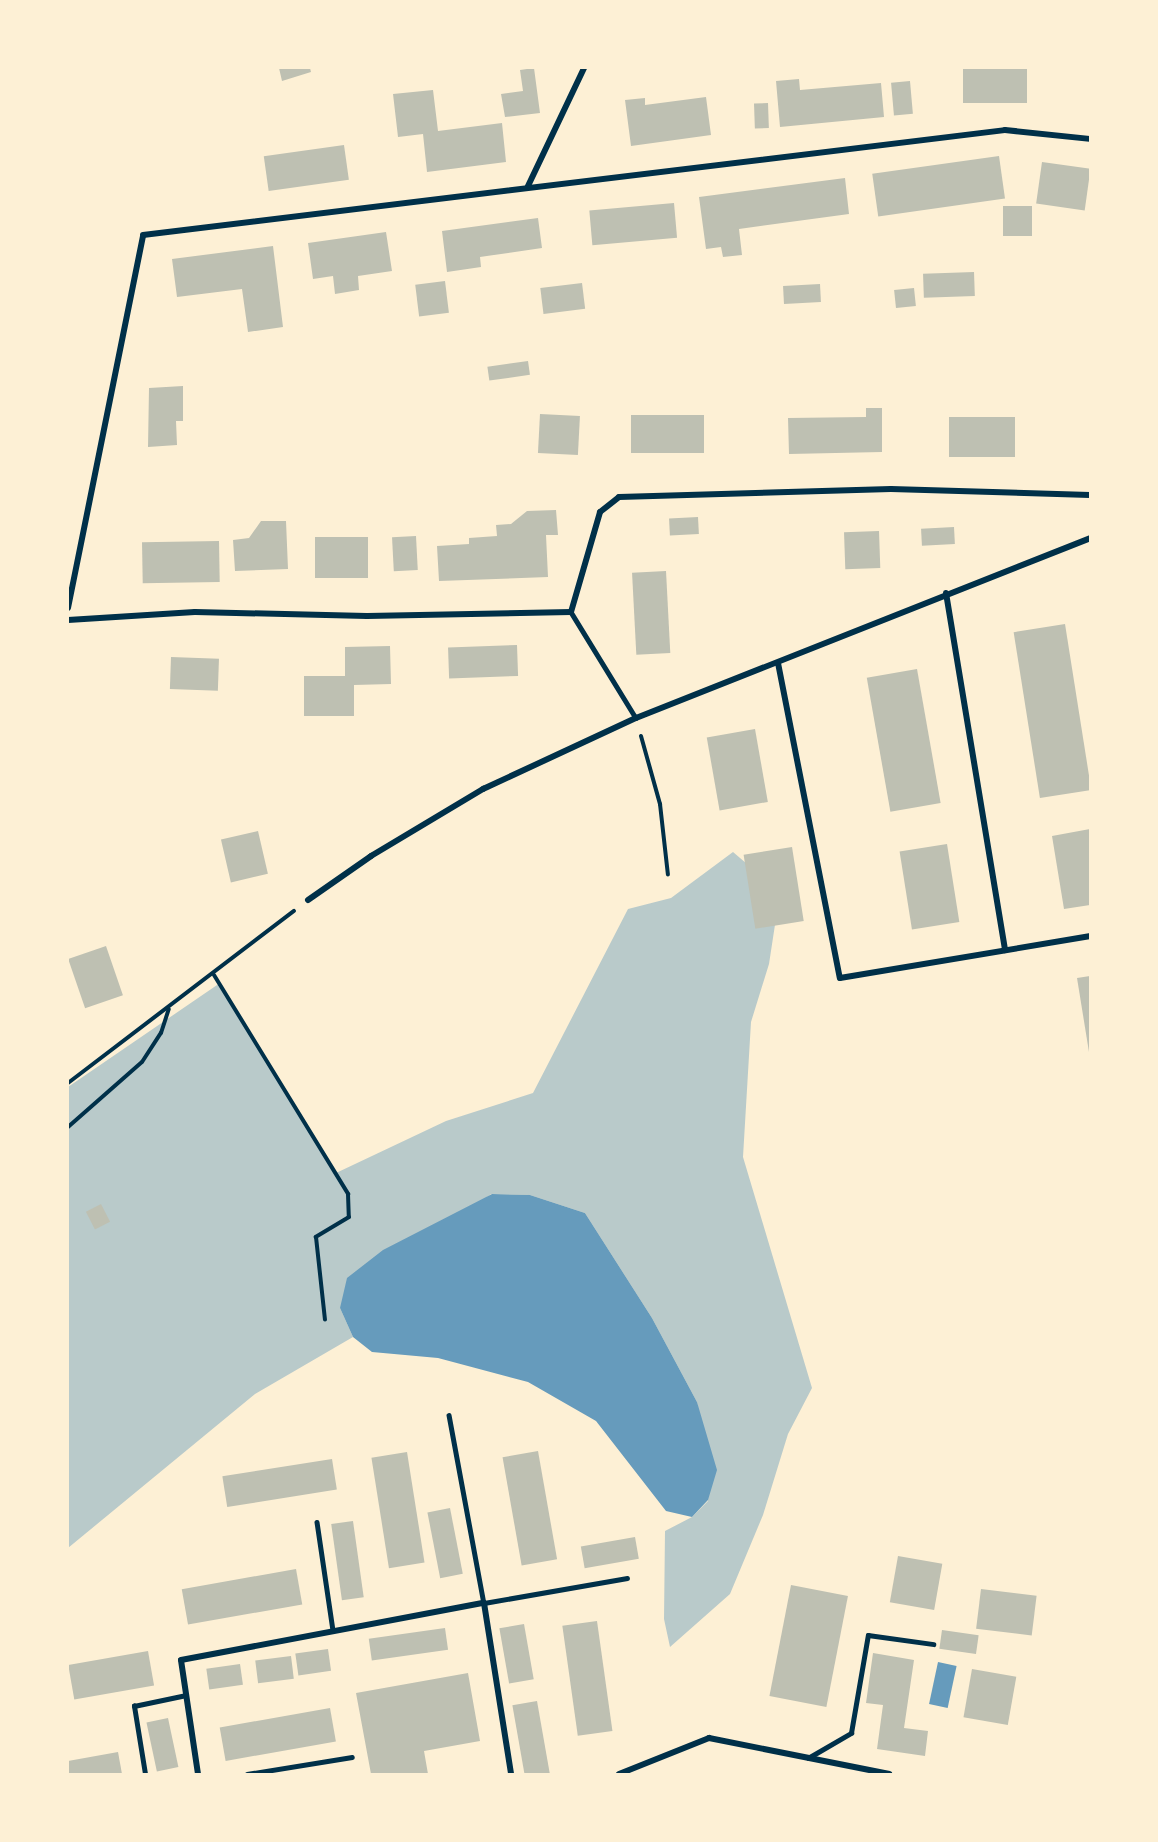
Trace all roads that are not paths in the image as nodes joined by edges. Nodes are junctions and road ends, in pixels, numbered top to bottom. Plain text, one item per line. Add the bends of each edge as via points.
1 (584, 68) edge
2 (1090, 139) edge
3 (528, 186) junction
4 (1090, 495) edge
5 (1090, 538) edge
6 (946, 593) junction
7 (68, 608) edge
8 (571, 612) junction
9 (68, 620) edge
10 (778, 663) junction
11 (636, 718) junction
12 (308, 900) road end
13 (1090, 936) edge
14 (1005, 950) junction
15 (449, 1415) dead end
16 (318, 1522) dead end
17 (627, 1578) dead end
18 (484, 1603) junction
19 (333, 1631) junction
20 (933, 1644) dead end
21 (186, 1695) junction
22 (352, 1757) dead end
23 (808, 1758) junction
24 (145, 1774) edge
25 (198, 1774) edge
26 (247, 1774) edge
27 (511, 1774) edge
28 (619, 1774) edge
29 (889, 1774) edge

1 - 3 street
2 - 3 street via 1005,130
3 - 7 street via 143,235
4 - 8 street via 891,489 619,497 600,512
5 - 6 street
6 - 10 street
6 - 14 street
8 - 9 street via 367,616 195,612
8 - 11 lane
10 - 11 street
10 - 14 street via 840,978
11 - 12 street via 483,789 371,856
13 - 14 street
15 - 18 lane
16 - 19 lane
17 - 18 lane
18 - 19 street
18 - 27 street
19 - 21 street via 181,1660
20 - 23 lane via 868,1635 851,1733
21 - 24 lane via 134,1706
21 - 25 street
22 - 26 lane
23 - 28 street via 709,1738
23 - 29 street

